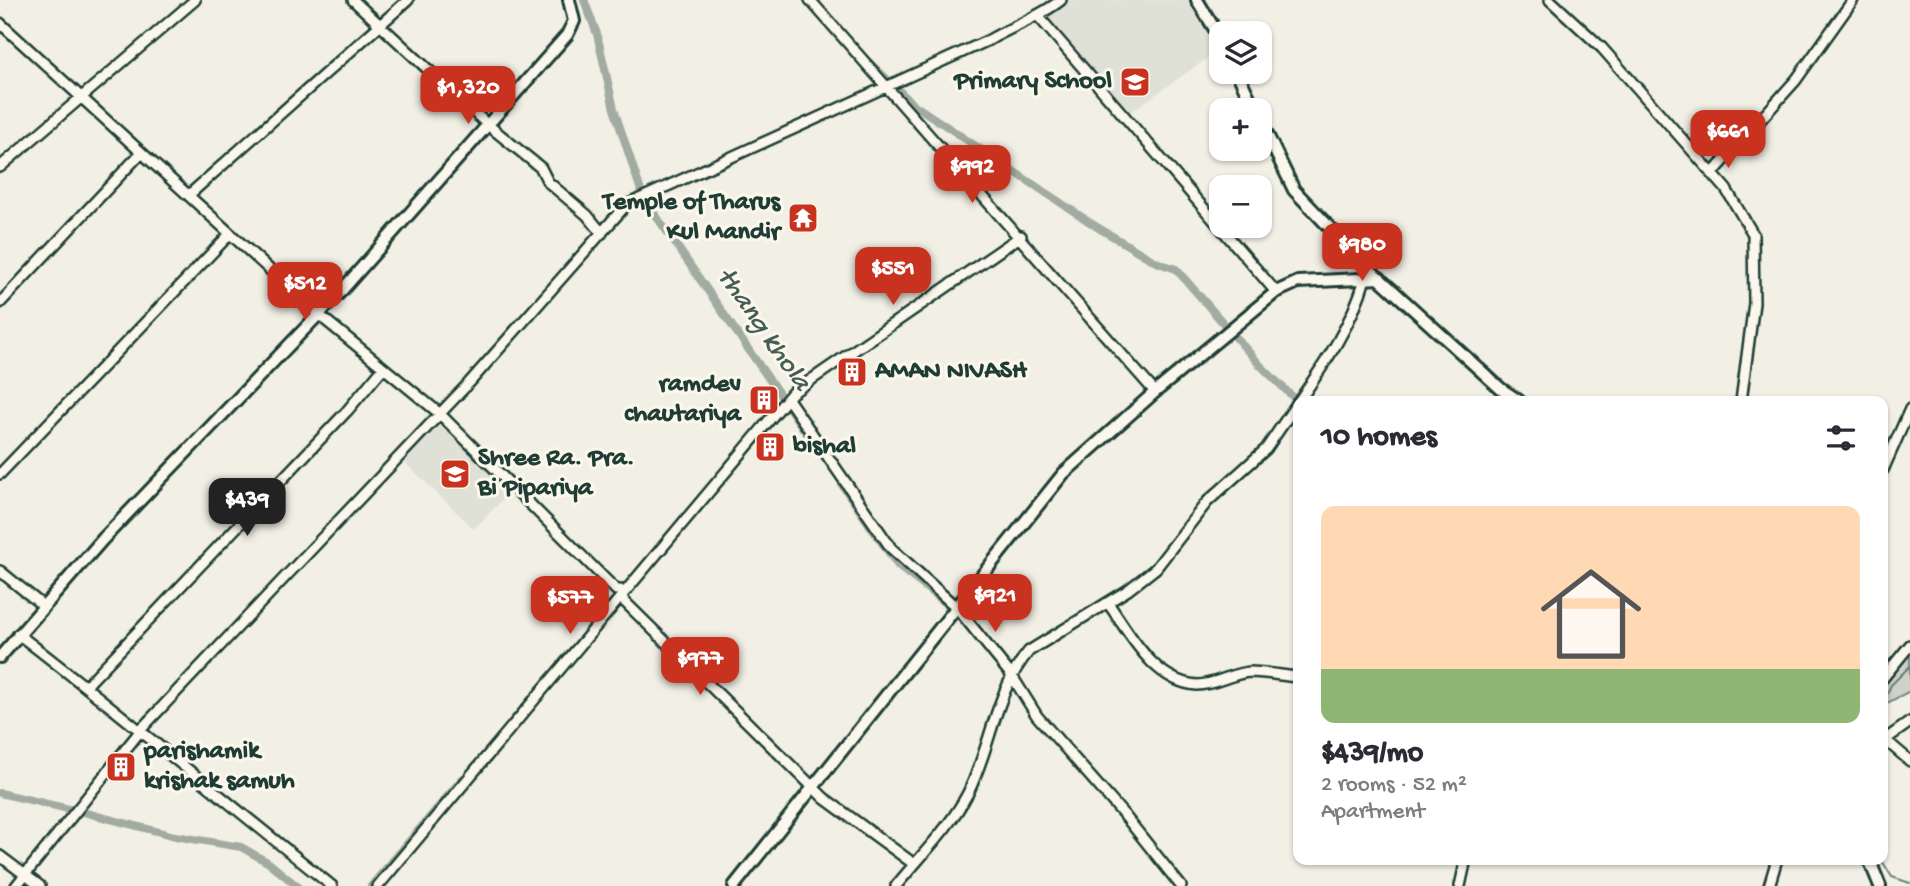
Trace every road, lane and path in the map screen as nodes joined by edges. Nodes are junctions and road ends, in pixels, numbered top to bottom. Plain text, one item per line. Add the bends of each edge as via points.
1 (195, 0) edge
2 (353, 0) edge
3 (408, 0) edge
4 (569, 0) edge
5 (810, 0) edge
6 (1061, 0) edge
7 (1197, 0) edge
8 (1550, 0) edge
9 (1853, 0) edge
10 (1038, 16) junction
11 (1210, 21) edge
12 (0, 23) edge
13 (380, 26) junction
14 (889, 85) junction
15 (83, 98) junction
16 (488, 125) junction
17 (1272, 145) edge
18 (141, 153) junction
19 (0, 167) edge
20 (1712, 174) junction
21 (190, 194) junction
22 (602, 233) junction
23 (230, 234) junction
24 (1020, 236) junction
25 (1380, 278) junction
26 (1365, 279) junction
27 (1276, 292) junction
28 (0, 303) edge
29 (318, 314) junction
30 (383, 368) junction
31 (1155, 392) junction
32 (1302, 396) edge
33 (1512, 396) edge
34 (1742, 396) edge
35 (785, 403) junction
36 (1910, 409) edge
37 (1293, 410) edge
38 (439, 414) junction
39 (1888, 459) edge
40 (0, 474) edge
41 (0, 571) edge
42 (622, 592) junction
43 (1108, 603) junction
44 (42, 606) junction
45 (957, 608) junction
46 (18, 634) junction
47 (1910, 645) edge
48 (0, 657) edge
49 (1888, 672) edge
50 (1012, 676) junction
51 (1293, 676) edge
52 (86, 686) junction
53 (1910, 722) edge
54 (141, 730) junction
55 (1888, 736) edge
56 (1888, 742) edge
57 (1910, 761) edge
58 (810, 783) junction
59 (0, 856) edge
60 (914, 864) junction
61 (1465, 865) edge
62 (1775, 865) edge
63 (1871, 865) edge
64 (25, 874) junction
65 (16, 886) edge
66 (40, 886) edge
67 (332, 886) edge
68 (378, 886) edge
69 (734, 886) edge
70 (896, 886) edge
71 (1181, 886) edge
72 (1460, 886) edge
73 (1769, 886) edge
74 (1880, 886) edge

1 - 15 street
2 - 13 street
3 - 13 street
4 - 16 street via 574,21 568,34
5 - 14 street
6 - 10 street
7 - 11 street
8 - 20 street via 1602,48
9 - 20 street via 1796,80
10 - 14 street
10 - 27 street
12 - 15 street
13 - 16 street
13 - 21 street
14 - 22 street via 626,205
14 - 24 street
15 - 18 street
15 - 19 street
16 - 22 street via 541,168 548,182
16 - 29 street
17 - 25 street via 1294,190
18 - 21 street
18 - 28 street
20 - 34 street via 1754,234 1754,303
21 - 23 street
22 - 38 street
23 - 29 street
23 - 40 street
24 - 31 street
24 - 35 street via 804,384
25 - 26 street
25 - 33 street
26 - 27 street via 1298,282
26 - 32 street via 1352,317
27 - 31 street
29 - 30 street
29 - 44 street
30 - 38 street
30 - 52 street
31 - 45 street via 1063,474
35 - 42 street
35 - 45 street via 891,548
36 - 39 street
37 - 43 street via 1266,449 1215,493 1156,568
38 - 42 street
38 - 54 street
41 - 44 street
42 - 58 street via 624,601
42 - 68 street
43 - 50 street via 1029,651
43 - 51 street via 1143,653 1182,682 1200,685 1248,672
44 - 46 street
45 - 50 street
45 - 58 street
46 - 48 street
46 - 52 street
47 - 49 street
50 - 60 street via 968,793 931,849
50 - 71 street via 1037,716
52 - 54 street
53 - 55 street
54 - 64 street
54 - 67 street
56 - 57 street
58 - 60 street via 844,816
58 - 69 street
59 - 64 street
60 - 70 street
61 - 72 street
62 - 73 street
63 - 74 street
64 - 65 street
64 - 66 street

